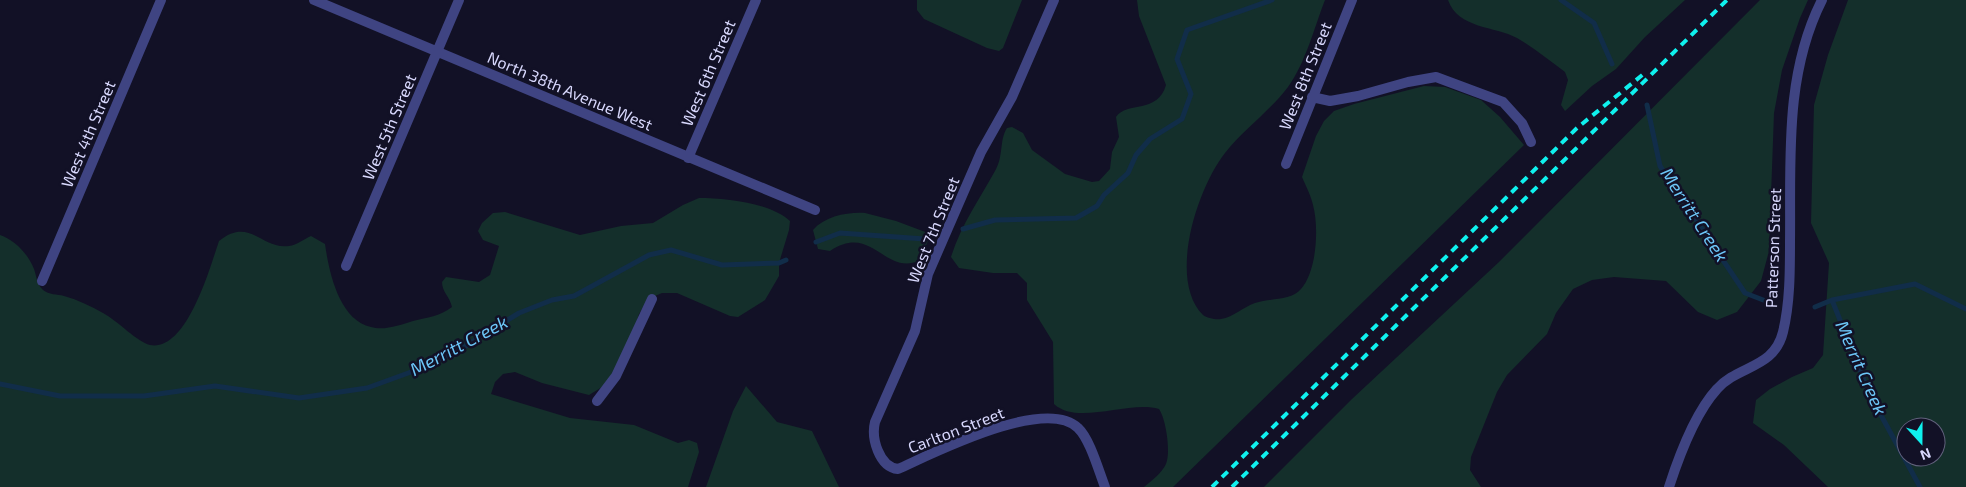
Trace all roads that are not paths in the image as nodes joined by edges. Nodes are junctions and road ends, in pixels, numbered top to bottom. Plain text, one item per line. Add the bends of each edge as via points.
1 (162, 0) edge
2 (314, 0) edge
3 (459, 0) edge
4 (756, 0) edge
5 (1054, 0) edge
6 (1352, 0) edge
7 (1822, 0) edge
8 (438, 52) junction
9 (1312, 97) junction
10 (1531, 142) dead end
11 (688, 158) junction
12 (1286, 164) dead end
13 (816, 210) dead end
14 (346, 266) dead end
15 (42, 281) dead end
16 (652, 299) dead end
17 (597, 401) dead end
18 (898, 468) joint
19 (1105, 487) edge
20 (1669, 487) edge

1 - 15 street, West 4th Street
2 - 8 street, North 38th Avenue West
3 - 8 street, West 5th Street
4 - 11 street, West 6th Street
5 - 18 street, West 7th Street via 1012,97 981,152 928,274 914,331 875,422 873,433 877,447 890,466
6 - 9 street, West 8th Street
7 - 20 street, Patterson Street via 1803,47 1791,112 1790,281 1783,332 1778,347 1766,360 1718,387 1712,395 1681,454
8 - 11 street, North 38th Avenue West
8 - 14 street, West 5th Street
9 - 10 street via 1330,101 1436,77 1503,102 1522,124
9 - 12 street, West 8th Street
11 - 13 street, North 38th Avenue West
16 - 17 street via 616,376
18 - 19 street, Carlton Street via 991,429 1052,418 1074,424 1082,433

